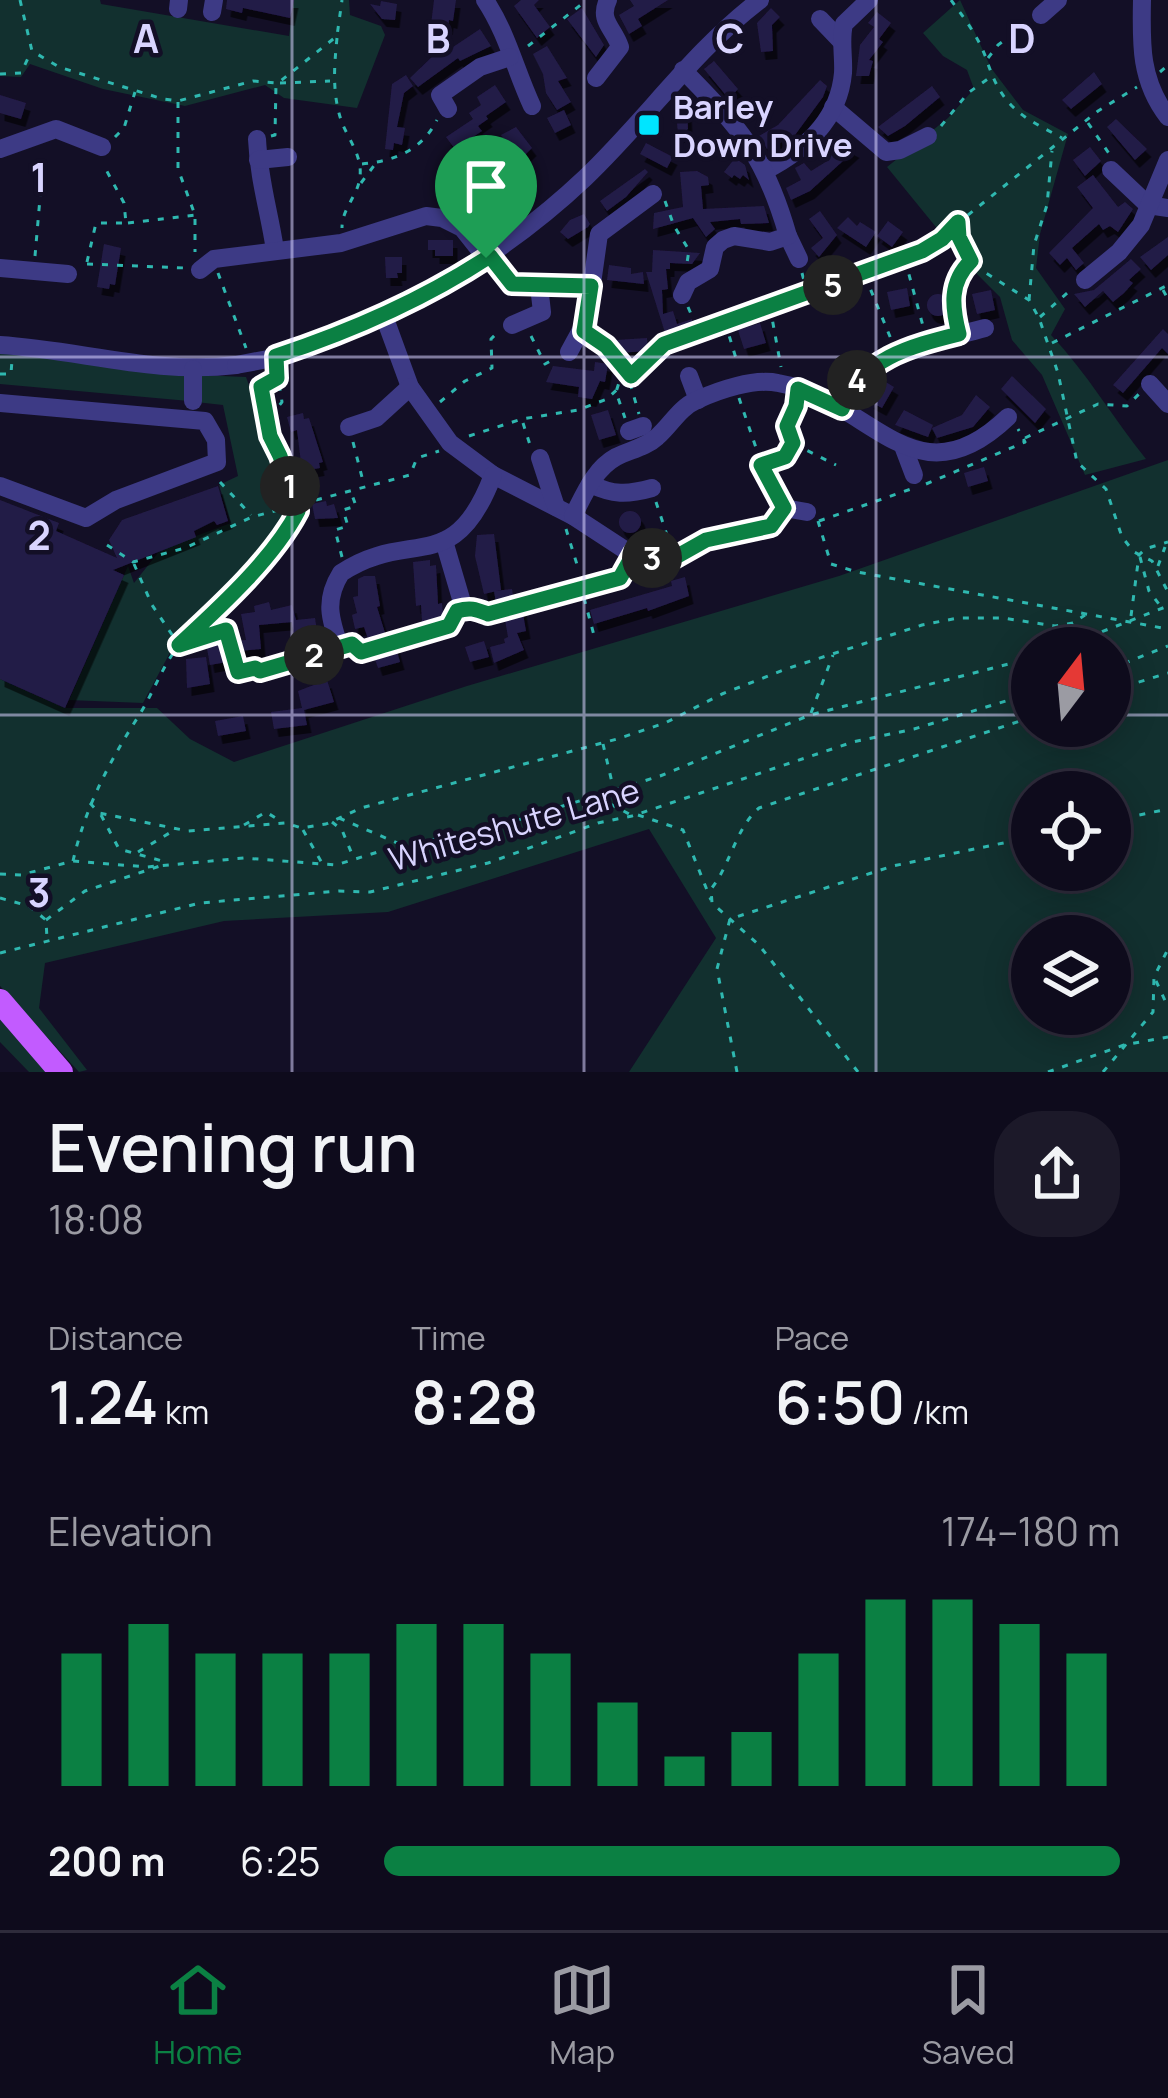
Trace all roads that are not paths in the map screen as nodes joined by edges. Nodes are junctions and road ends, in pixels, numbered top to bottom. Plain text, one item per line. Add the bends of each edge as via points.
1 (484, 0) edge
2 (608, 0) edge
3 (760, 0) edge
4 (869, 0) edge
5 (1058, 0) edge
6 (1142, 0) edge
7 (1041, 15) road end
8 (820, 20) dead end
9 (842, 41) junction
10 (510, 55) junction
11 (683, 70) junction
12 (596, 78) dead end
13 (521, 97) dead end
14 (833, 107) junction
15 (448, 110) road end
16 (1168, 117) edge
17 (928, 136) road end
18 (257, 139) road end
19 (102, 148) road end
20 (0, 149) edge
21 (886, 152) junction
22 (288, 158) dead end
23 (258, 160) junction
24 (1168, 160) edge
25 (766, 170) junction
26 (1111, 170) road end
27 (879, 175) dead end
28 (653, 194) road end
29 (1158, 207) edge
30 (788, 236) junction
31 (275, 250) junction
32 (488, 257) junction
33 (799, 259) road end
34 (0, 268) edge
35 (68, 274) dead end
36 (210, 274) road end
37 (1084, 280) road end
38 (539, 286) junction
39 (591, 286) junction
40 (685, 289) road end
41 (384, 316) junction
42 (518, 323) road end
43 (985, 328) dead end
44 (7, 346) edge
45 (568, 352) road end
46 (738, 365) road end
47 (193, 369) junction
48 (689, 376) dead end
49 (1150, 384) road end
50 (410, 387) junction
51 (739, 387) junction
52 (698, 400) junction
53 (193, 401) dead end
54 (0, 403) edge
55 (1167, 403) edge
56 (842, 409) junction
57 (1012, 423) road end
58 (349, 427) road end
59 (903, 446) junction
60 (540, 458) road end
61 (493, 475) junction
62 (914, 475) dead end
63 (590, 484) junction
64 (774, 484) road end
65 (0, 486) edge
66 (652, 488) dead end
67 (784, 508) junction
68 (565, 512) junction
69 (812, 516) road end
70 (444, 541) junction
71 (634, 553) junction
72 (581, 586) road end
73 (464, 609) road end
74 (260, 671) road end
75 (0, 1001) edge
76 (61, 1072) edge

1 - 10 street
2 - 12 street via 604,20 627,52
3 - 11 street
4 - 9 street via 844,24
5 - 7 street
6 - 16 street via 1147,82
8 - 9 street
9 - 14 street
10 - 13 street
10 - 15 street via 440,95
11 - 25 street
11 - 32 street via 589,175
14 - 21 street
14 - 25 street via 810,141
17 - 21 street
18 - 23 street
19 - 20 street via 56,129
21 - 27 street
22 - 23 street
23 - 31 street
24 - 29 street
25 - 30 street
26 - 29 street
28 - 39 street via 599,234
29 - 37 street
30 - 33 street
30 - 40 street via 723,240 710,268
31 - 32 street via 341,243 426,216 462,228
31 - 36 street via 214,260
32 - 38 street via 512,284
32 - 41 street
34 - 35 street
38 - 39 street
38 - 42 street via 542,312
39 - 45 street via 584,331
41 - 47 street, bridge via 272,358
41 - 50 street
43 - 56 street via 897,353 850,386
44 - 47 street
46 - 51 street
47 - 53 street
48 - 52 street
49 - 55 street
50 - 58 street via 376,418
50 - 61 street via 450,443
51 - 52 street
51 - 56 street via 778,374
52 - 63 street via 637,433
54 - 65 street via 205,421 217,462 86,518
56 - 59 street
57 - 59 street via 947,454
59 - 62 street
60 - 68 street
61 - 68 street
61 - 70 street via 462,532
63 - 66 street via 610,493
63 - 68 street
64 - 67 street
67 - 69 street
67 - 71 street via 771,526 706,540 674,558
68 - 71 street
70 - 73 street
70 - 74 street via 346,569 329,598 329,616 346,646
71 - 72 street via 620,578
75 - 76 main road

